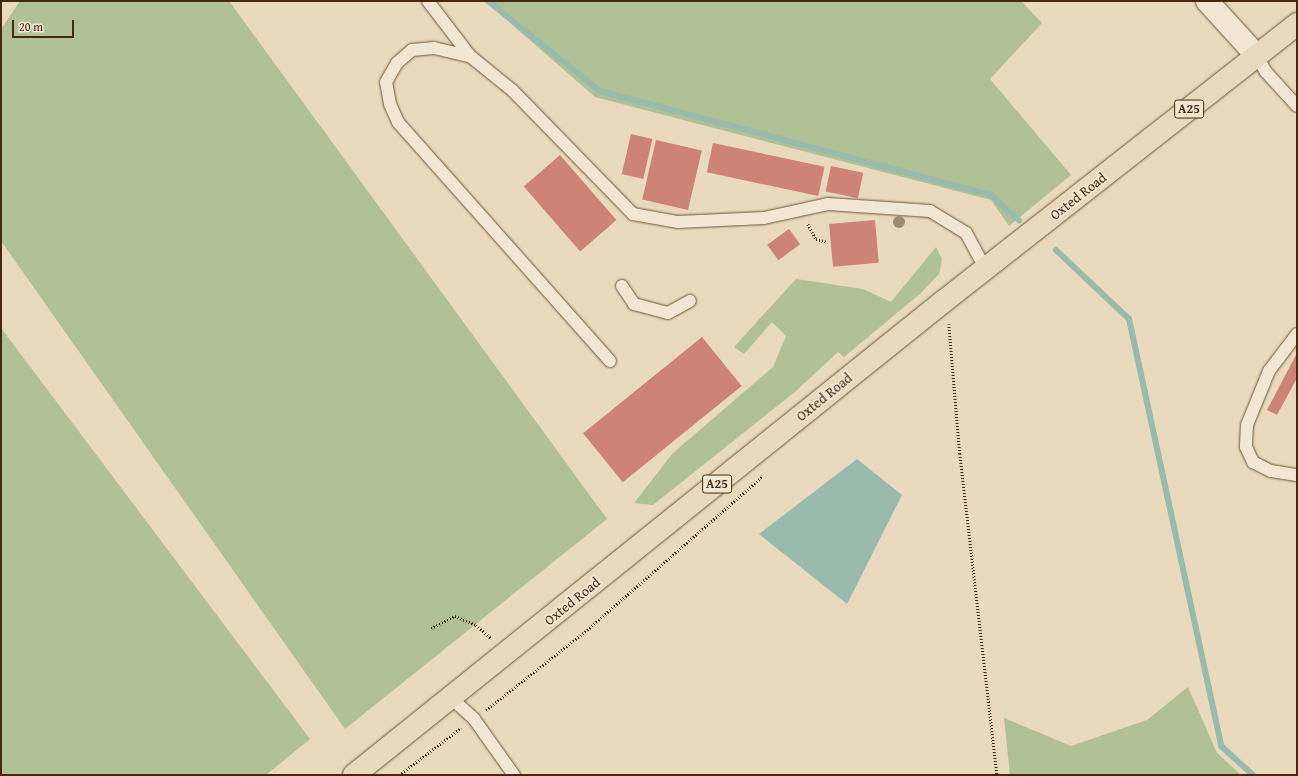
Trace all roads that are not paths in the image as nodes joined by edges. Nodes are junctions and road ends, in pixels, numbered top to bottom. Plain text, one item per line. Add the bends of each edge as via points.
1 (428, 1) edge
2 (1207, 1) edge
3 (1297, 24) edge
4 (470, 56) junction
5 (1257, 56) junction
6 (1297, 106) edge
7 (986, 270) junction
8 (622, 286) dead end
9 (690, 301) dead end
10 (1297, 334) edge
11 (610, 361) dead end
12 (1297, 475) edge
13 (450, 698) junction
14 (354, 775) edge
15 (514, 775) edge

1 - 4 lane
2 - 5 street
3 - 5 main road, Oxted Road / A25
4 - 7 lane via 513,91 632,214 678,222 764,218 828,204 930,211 966,233
4 - 11 lane via 434,48 412,50 397,63 386,82 390,104 398,122
5 - 6 lane via 1266,72
5 - 7 main road, Oxted Road / A25
7 - 13 main road, Oxted Road / A25 via 944,300
8 - 9 lane via 634,304 668,313
10 - 12 lane via 1269,371 1246,425 1246,447 1253,462 1271,472
13 - 14 main road, Oxted Road / A25
13 - 15 lane via 474,719

